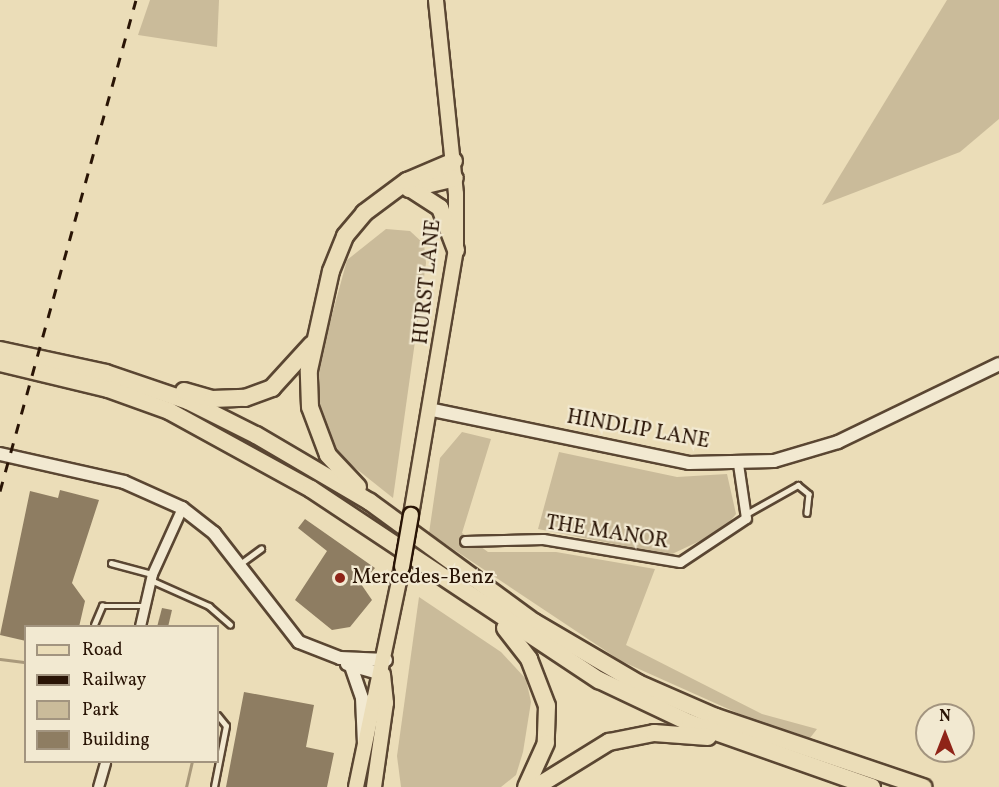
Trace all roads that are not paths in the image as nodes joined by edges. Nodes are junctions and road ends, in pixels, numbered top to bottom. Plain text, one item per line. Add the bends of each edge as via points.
1 (436, 0) edge
2 (454, 169) junction
3 (405, 189) junction
4 (456, 250) junction
5 (314, 341) junction
6 (0, 350) edge
7 (0, 363) edge
8 (999, 364) edge
9 (151, 386) junction
10 (433, 410) junction
11 (0, 454) edge
12 (738, 464) junction
13 (370, 502) junction
14 (182, 508) junction
15 (748, 513) junction
16 (807, 513) dead end
17 (465, 541) dead end
18 (261, 549) dead end
19 (111, 563) dead end
20 (237, 566) junction
21 (151, 577) junction
22 (145, 606) junction
23 (493, 613) junction
24 (230, 624) dead end
25 (94, 625) dead end
26 (140, 625) edge
27 (340, 658) junction
28 (351, 666) junction
29 (384, 667) junction
30 (219, 717) edge
31 (738, 741) junction
32 (364, 745) junction
33 (219, 762) edge
34 (105, 763) edge
35 (219, 763) edge
36 (98, 787) edge
37 (214, 787) edge
38 (356, 787) edge
39 (374, 787) edge
40 (526, 787) edge
41 (536, 787) edge
42 (872, 787) edge
43 (923, 787) edge

1 - 2 main road, HURST LANE
2 - 3 highway
2 - 4 main road, HURST LANE
3 - 4 highway via 440,208
3 - 5 highway via 363,213 345,236
4 - 10 main road, HURST LANE
5 - 9 highway via 272,388 245,398 212,399
5 - 13 highway via 308,389 316,429 328,455
6 - 9 highway
7 - 23 highway via 108,389 229,441
8 - 12 street, HINDLIP LANE via 838,442 774,461
9 - 13 highway via 256,435
10 - 12 street, HINDLIP LANE via 689,463
10 - 29 main road, HURST LANE, bridge
11 - 14 street via 124,482
12 - 15 street
13 - 43 highway via 534,622 638,683 716,717
14 - 20 street via 214,533
14 - 21 street
15 - 16 lane via 798,485 809,494
15 - 17 street, THE MANOR via 729,532 680,562 543,539
18 - 20 lane
19 - 21 lane
20 - 27 street via 292,636
21 - 22 street
21 - 24 lane via 209,606
22 - 25 lane via 102,606
22 - 26 street
23 - 31 highway via 609,684
23 - 40 highway via 529,659 547,706 546,743
27 - 28 street
27 - 29 street
28 - 29 street
28 - 32 street via 362,698
29 - 32 main road
29 - 39 main road via 386,704
30 - 33 lane via 226,726
31 - 41 highway via 676,733 632,736 590,750
31 - 42 highway
32 - 38 main road
34 - 36 street
35 - 37 lane

